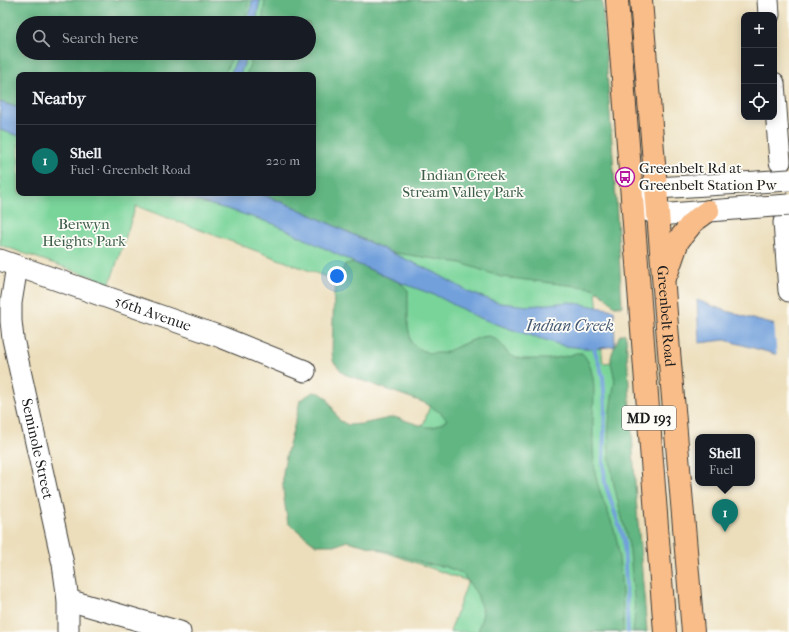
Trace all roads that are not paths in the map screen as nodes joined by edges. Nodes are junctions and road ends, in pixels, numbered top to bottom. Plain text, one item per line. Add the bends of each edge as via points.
1 (617, 0) edge
2 (641, 0) edge
3 (768, 0) edge
4 (769, 12) edge
5 (774, 84) edge
6 (780, 162) dead end
7 (789, 180) edge
8 (656, 188) junction
9 (632, 204) junction
10 (708, 211) junction
11 (787, 214) edge
12 (658, 215) junction
13 (9, 263) edge
14 (664, 282) junction
15 (789, 291) edge
16 (305, 371) dead end
17 (68, 600) junction
18 (68, 632) edge
19 (180, 632) edge
20 (665, 632) edge
21 (693, 632) edge

1 - 9 main road, Greenbelt Road / MD 193
2 - 8 main road, Greenbelt Road / MD 193
3 - 4 street
5 - 6 street
7 - 8 street, bridge
8 - 9 street
8 - 12 main road, Greenbelt Road / MD 193
9 - 12 street
9 - 20 main road, Greenbelt Road / MD 193
10 - 11 street, bridge via 760,208
10 - 12 street
10 - 14 main road via 693,222 678,241
11 - 15 street
12 - 14 main road, Greenbelt Road / MD 193
13 - 16 street, 56th Avenue via 221,337
13 - 17 street, Seminole Street via 13,340 64,564
14 - 21 main road, Greenbelt Road / MD 193
17 - 18 street, Seminole Street
17 - 19 street

